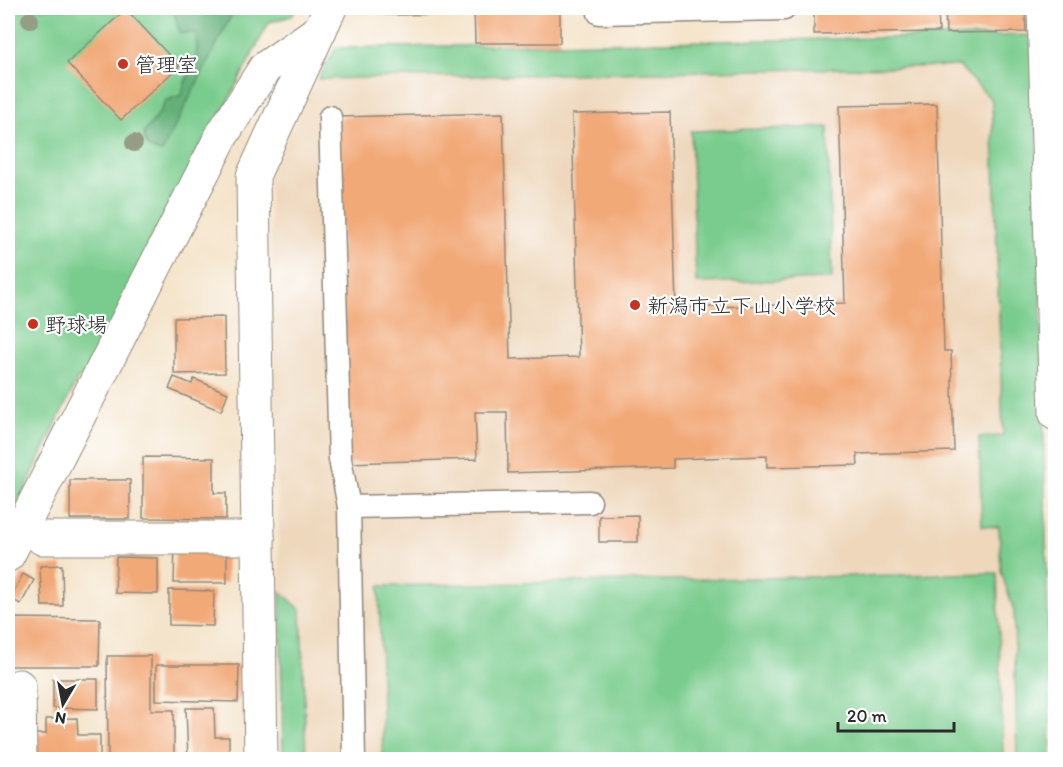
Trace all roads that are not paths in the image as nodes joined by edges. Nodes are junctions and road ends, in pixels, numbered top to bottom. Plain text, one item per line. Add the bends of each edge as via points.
1 (1044, 8) edge
2 (688, 9) edge
3 (784, 9) dead end
4 (599, 13) dead end
5 (325, 19) edge
6 (330, 117) dead end
7 (1052, 172) edge
8 (1056, 414) edge
9 (590, 502) dead end
10 (349, 507) junction
11 (42, 538) dead end
12 (258, 538) junction
13 (8, 555) edge
14 (19, 686) dead end
15 (20, 759) edge
16 (261, 759) edge
17 (354, 759) edge

1 - 7 street
2 - 3 lane
2 - 4 lane
5 - 12 street via 253,176
5 - 13 street via 265,68 222,135
6 - 10 lane via 340,459
7 - 8 street
9 - 10 lane
10 - 17 lane
11 - 12 street
12 - 16 street
14 - 15 street

